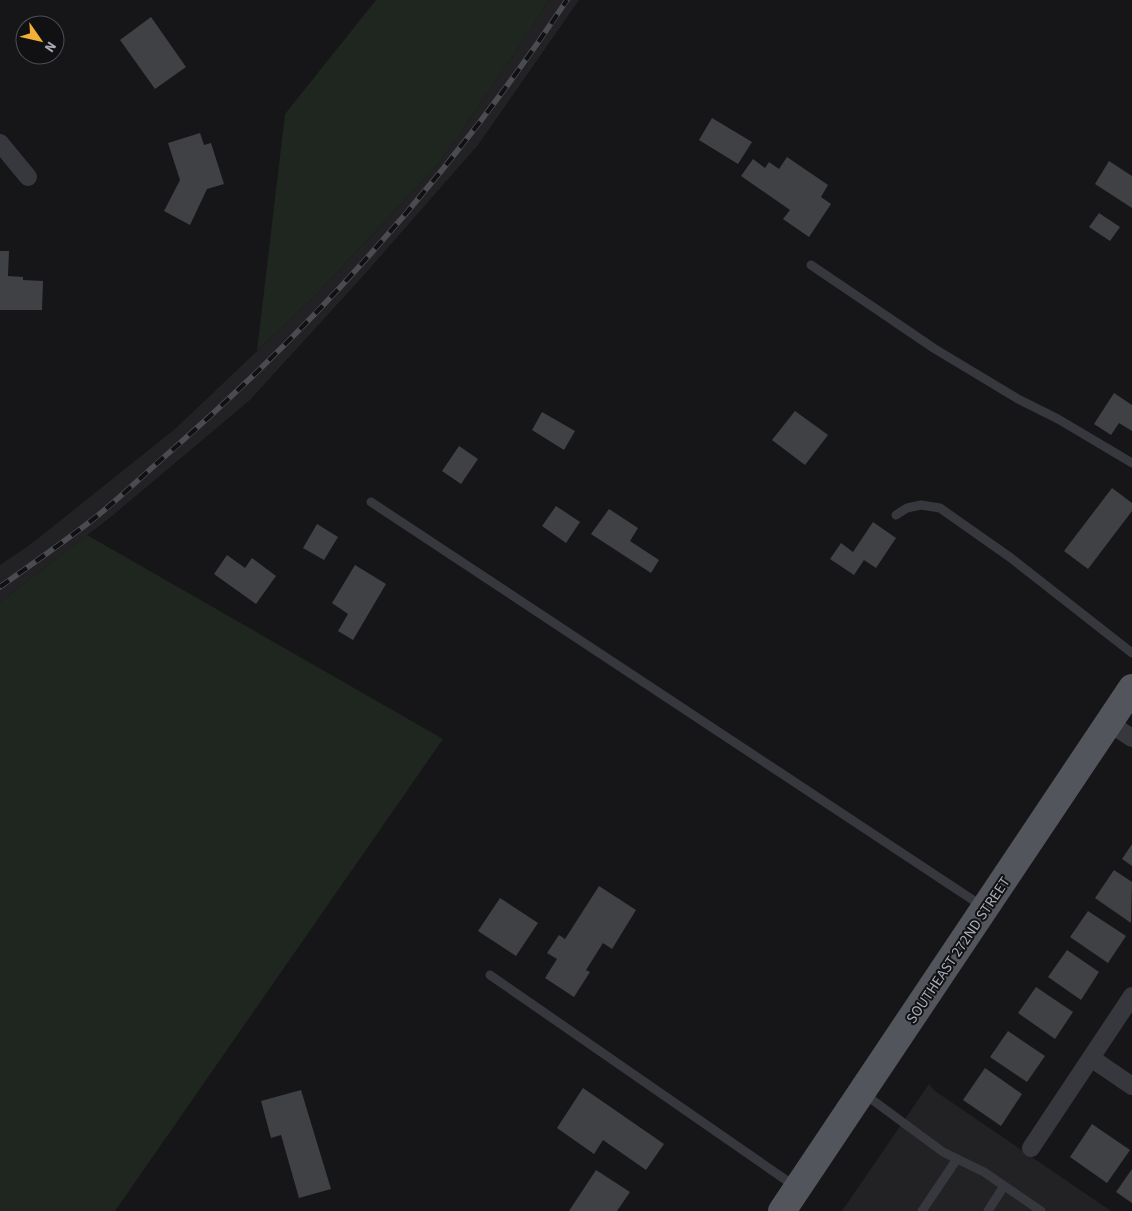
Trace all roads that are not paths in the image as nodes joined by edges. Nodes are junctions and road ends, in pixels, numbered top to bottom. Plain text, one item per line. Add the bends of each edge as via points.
1 (0, 143) edge
2 (28, 177) dead end
3 (811, 265) dead end
4 (1132, 463) edge
5 (371, 502) dead end
6 (896, 515) dead end
7 (1132, 653) edge
8 (1132, 688) edge
9 (1109, 722) junction
10 (1132, 738) edge
11 (986, 908) junction
12 (490, 974) dead end
13 (1132, 996) edge
14 (1091, 1058) junction
15 (1132, 1086) edge
16 (862, 1093) junction
17 (1031, 1148) dead end
18 (957, 1159) junction
19 (1004, 1186) junction
20 (798, 1188) junction
21 (782, 1211) edge
22 (922, 1211) edge
23 (988, 1211) edge
24 (1041, 1211) edge

1 - 2 street
3 - 4 lane via 935,348
5 - 11 lane
6 - 7 lane via 921,505 940,508 1011,558
8 - 9 main road, SOUTHEAST 272ND STREET
9 - 10 street
9 - 11 main road, SOUTHEAST 272ND STREET
11 - 16 main road, SOUTHEAST 272ND STREET
12 - 20 lane
13 - 14 street
14 - 15 street
14 - 17 street
16 - 18 lane
16 - 20 main road, SOUTHEAST 272ND STREET
18 - 19 lane
18 - 22 lane
19 - 23 lane
19 - 24 lane
20 - 21 main road, SOUTHEAST 272ND STREET

